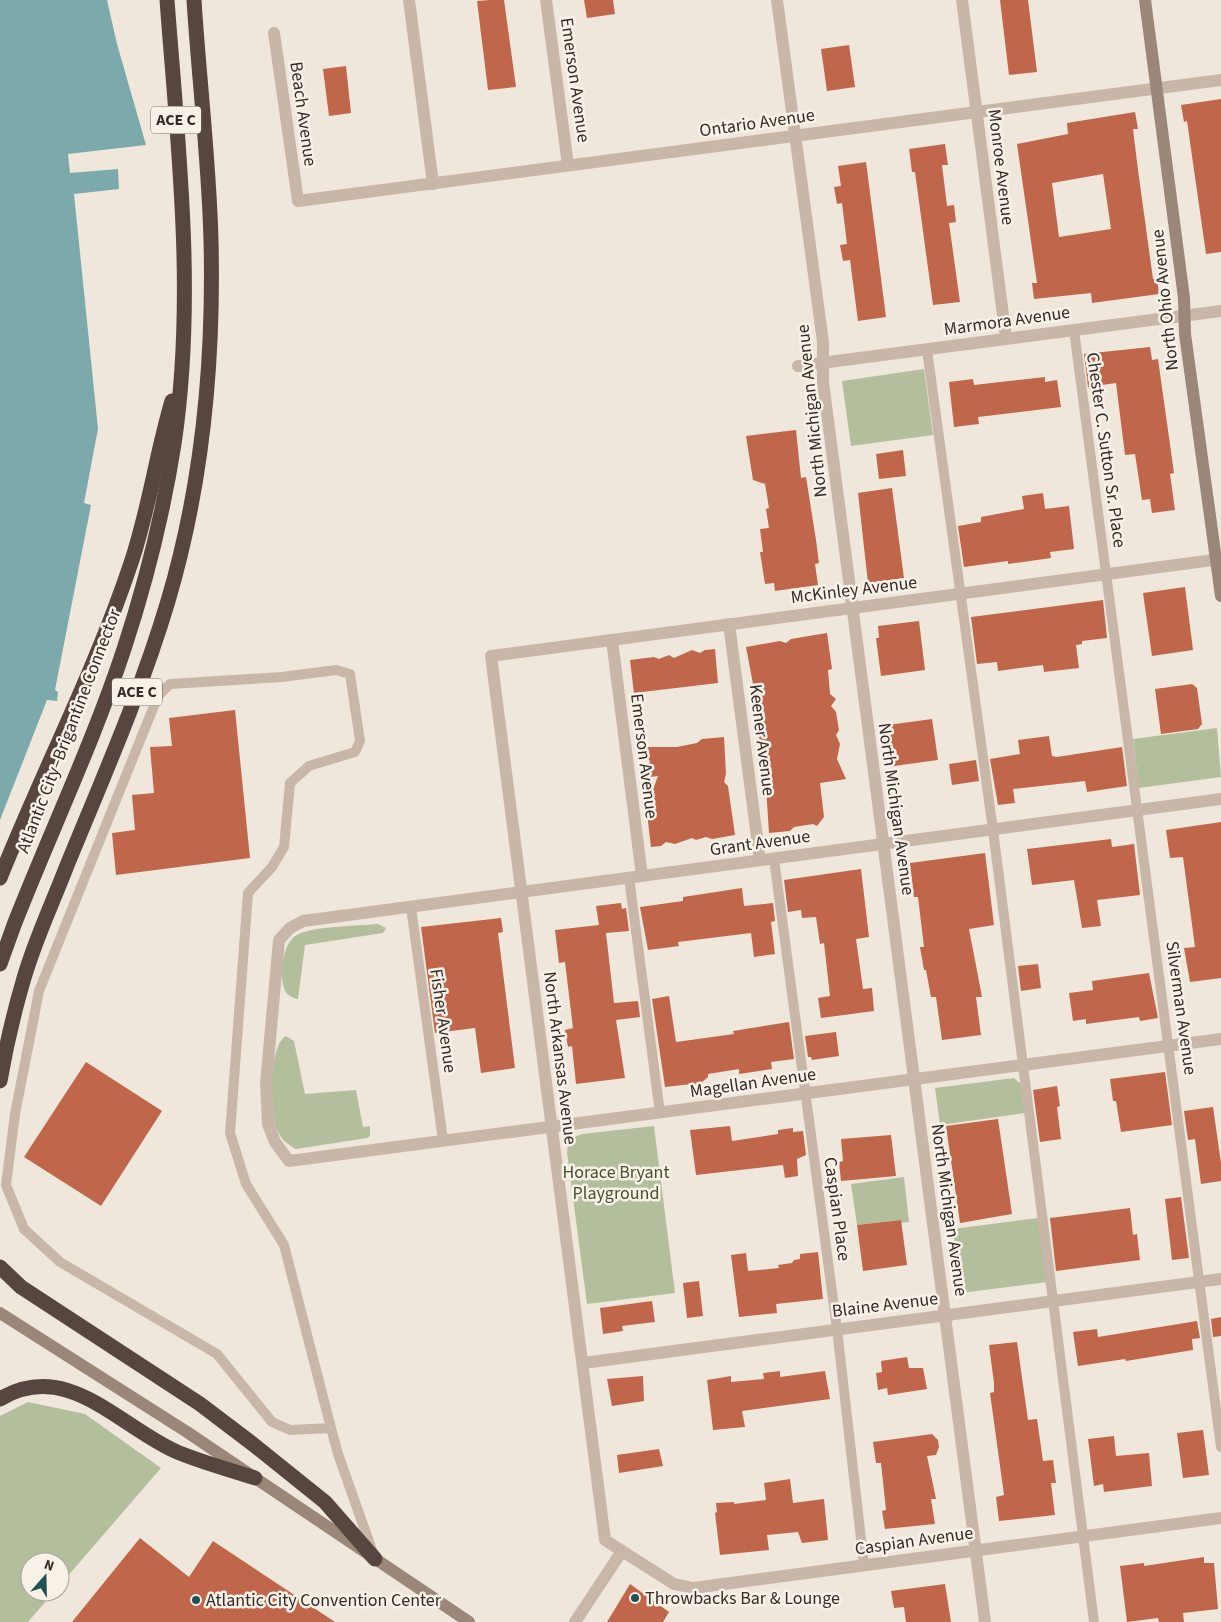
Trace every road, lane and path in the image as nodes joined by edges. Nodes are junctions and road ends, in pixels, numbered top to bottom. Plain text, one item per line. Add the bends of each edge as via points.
1 (167, 0) edge
2 (194, 0) edge
3 (409, 0) edge
4 (546, 0) edge
5 (777, 0) edge
6 (962, 0) edge
7 (1145, 0) edge
8 (274, 33) dead end
9 (1221, 80) edge
10 (1157, 89) junction
11 (976, 112) junction
12 (795, 135) junction
13 (568, 165) junction
14 (433, 184) junction
15 (298, 201) joint
16 (1221, 311) edge
17 (1185, 316) junction
18 (1074, 330) junction
19 (1006, 338) junction
20 (927, 350) junction
21 (822, 363) junction
22 (798, 366) dead end
23 (182, 371) junction
24 (1219, 560) edge
25 (1106, 574) junction
26 (960, 594) junction
27 (1221, 596) edge
28 (852, 608) junction
29 (729, 624) junction
30 (612, 640) junction
31 (491, 656) joint
32 (1221, 799) edge
33 (1138, 810) junction
34 (993, 830) junction
35 (883, 844) junction
36 (774, 859) junction
37 (760, 860) junction
38 (635, 877) junction
39 (0, 878) edge
40 (522, 892) junction
41 (411, 907) junction
42 (0, 964) edge
43 (1221, 1038) edge
44 (1170, 1045) junction
45 (1023, 1064) junction
46 (914, 1079) junction
47 (0, 1081) edge
48 (805, 1093) junction
49 (660, 1112) junction
50 (551, 1127) junction
51 (443, 1140) junction
52 (289, 1161) joint
53 (0, 1268) edge
54 (1221, 1279) edge
55 (1200, 1282) junction
56 (1053, 1301) junction
57 (0, 1313) edge
58 (945, 1315) junction
59 (837, 1329) junction
60 (583, 1363) junction
61 (0, 1399) edge
62 (331, 1428) junction
63 (1221, 1447) edge
64 (254, 1478) junction
65 (1221, 1518) edge
66 (1084, 1535) junction
67 (622, 1550) junction
68 (977, 1550) junction
69 (375, 1559) junction
70 (864, 1565) junction
71 (469, 1622) edge
72 (575, 1622) edge
73 (985, 1622) edge
74 (1094, 1622) edge

1 - 23 highway, Atlantic City–Brigantine Connector / ACE C via 184,241
2 - 47 highway, ACE C via 210,205 212,288 209,382 194,490 179,563 158,633 36,942 15,1012
3 - 14 street
4 - 13 street, Emerson Avenue
5 - 12 street, North Michigan Avenue
6 - 11 street, Monroe Avenue
7 - 10 street, North Ohio Avenue
8 - 15 street, Beach Avenue
9 - 10 street, Ontario Avenue
10 - 11 street, Ontario Avenue
10 - 17 street, North Ohio Avenue
11 - 12 street, Ontario Avenue
11 - 19 street, Monroe Avenue
12 - 13 street, Ontario Avenue
12 - 21 street, North Michigan Avenue via 823,342
13 - 14 street, Ontario Avenue
14 - 15 street, Ontario Avenue
16 - 17 street, Marmora Avenue
17 - 18 street, Marmora Avenue
17 - 24 street, North Ohio Avenue
18 - 19 street, Marmora Avenue
18 - 25 lane, Chester C. Sutton Sr. Place
19 - 20 street, Marmora Avenue
20 - 21 street, Marmora Avenue
20 - 26 lane
21 - 22 street, Marmora Avenue
21 - 28 street, North Michigan Avenue
23 - 39 highway via 160,443 132,562 102,641
23 - 42 highway, Atlantic City–Brigantine Connector / ACE C via 162,510 134,617 111,686
24 - 25 street, McKinley Avenue
24 - 27 street, North Ohio Avenue
25 - 26 street, McKinley Avenue
25 - 33 lane, Silverman Avenue
26 - 28 street, McKinley Avenue
26 - 34 lane
28 - 29 street, McKinley Avenue
28 - 35 street, North Michigan Avenue
29 - 30 street, McKinley Avenue
29 - 37 street, Keener Avenue
30 - 31 street, McKinley Avenue
30 - 38 street, Emerson Avenue
31 - 40 street, North Arkansas Avenue
32 - 33 street, Grant Avenue
33 - 34 street, Grant Avenue
33 - 44 lane, Silverman Avenue
34 - 35 street, Grant Avenue
34 - 45 lane
35 - 36 street, Grant Avenue
35 - 46 street, North Michigan Avenue
36 - 37 street, Grant Avenue
36 - 48 lane, Caspian Place
37 - 38 street, Grant Avenue
38 - 40 street, Grant Avenue
38 - 49 lane
40 - 41 street, Grant Avenue
40 - 50 street, North Arkansas Avenue
41 - 51 lane, Fisher Avenue
41 - 52 street, Grant Avenue via 303,921 290,928 279,940 266,1083 268,1124 274,1142
43 - 44 street, Magellan Avenue
44 - 45 street, Magellan Avenue
44 - 55 lane, Silverman Avenue
45 - 46 street, Magellan Avenue
45 - 56 lane
46 - 48 street, Magellan Avenue
46 - 58 street, North Michigan Avenue
48 - 49 street, Magellan Avenue
48 - 59 lane, Caspian Place
49 - 50 street, Magellan Avenue
50 - 51 street, Magellan Avenue
50 - 60 street, North Arkansas Avenue
51 - 52 street, Magellan Avenue
53 - 69 highway via 21,1286 193,1399 254,1445 325,1502
54 - 55 street, Blaine Avenue
55 - 56 street, Blaine Avenue
55 - 63 lane, Silverman Avenue
56 - 58 street, Blaine Avenue
56 - 66 lane
57 - 64 street
58 - 59 street, Blaine Avenue
58 - 68 street, North Michigan Avenue
59 - 60 street, Blaine Avenue
59 - 70 lane, Caspian Place
60 - 67 street, North Arkansas Avenue via 605,1540
61 - 64 highway via 36,1386 61,1388 92,1401 175,1451
62 - 62 lane via 284,1245 246,1184 230,1133 248,893 272,867 284,847 290,783 309,766 355,752 360,741 350,674 336,670 170,684 158,696 39,991 15,1114 6,1185 24,1229 60,1262 217,1354 272,1422 290,1430
62 - 69 lane
64 - 69 street
65 - 66 street, Caspian Avenue
66 - 68 street, Caspian Avenue
66 - 74 lane
67 - 70 street, Caspian Avenue via 674,1584 687,1588
67 - 72 street
68 - 70 street, Caspian Avenue
68 - 73 street, North Michigan Avenue
69 - 71 street

